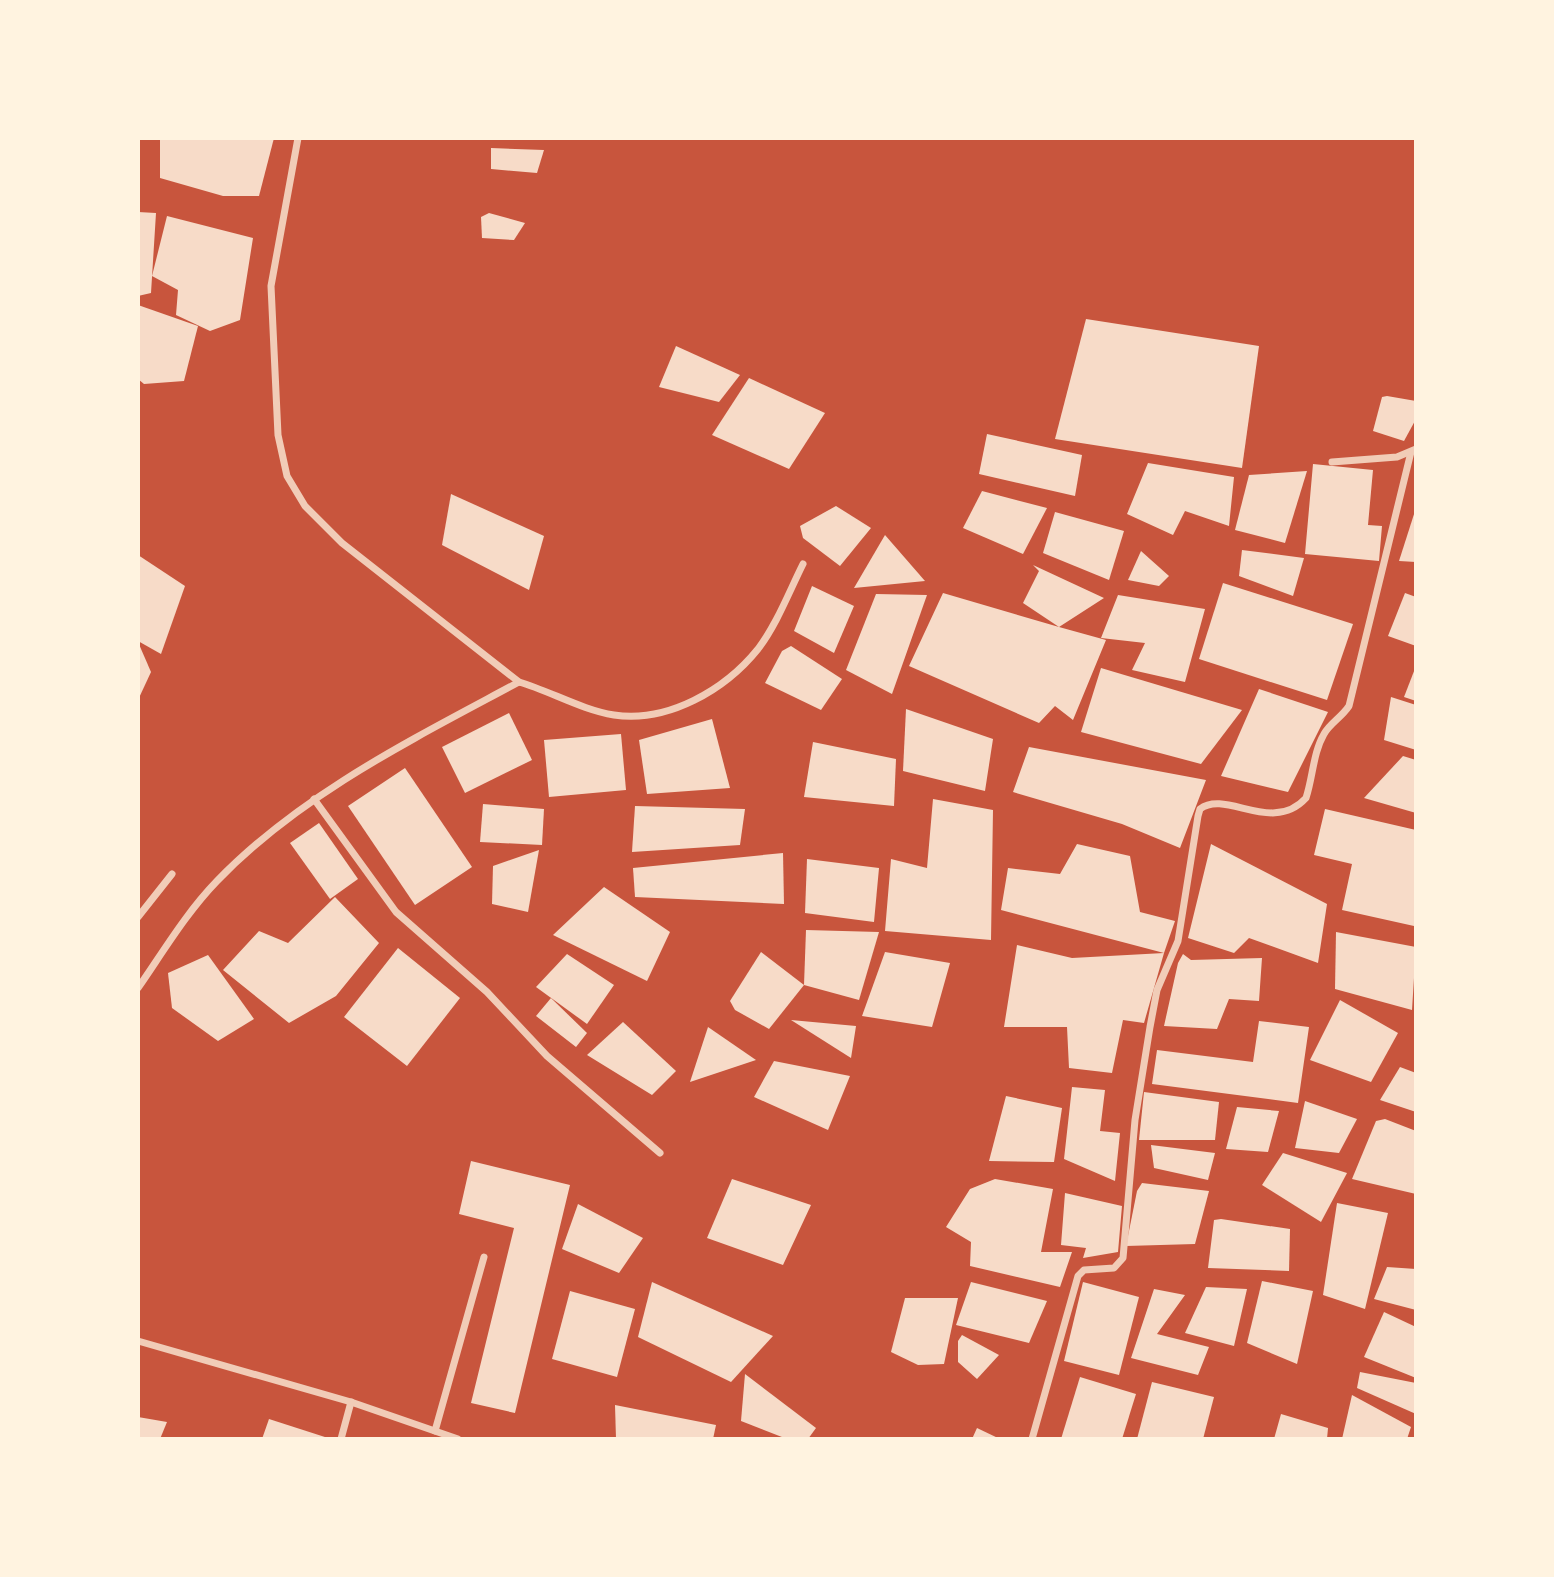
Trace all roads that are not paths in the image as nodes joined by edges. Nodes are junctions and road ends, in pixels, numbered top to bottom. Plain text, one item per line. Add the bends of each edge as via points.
1 (298, 138) edge
2 (1413, 450) edge
3 (1332, 462) dead end
4 (803, 564) dead end
5 (519, 682) junction
6 (314, 799) junction
7 (172, 874) dead end
8 (138, 917) edge
9 (138, 988) edge
10 (660, 1153) dead end
11 (484, 1257) dead end
12 (138, 1341) edge
13 (351, 1402) junction
14 (435, 1431) junction
15 (341, 1439) edge
16 (458, 1439) edge
17 (1032, 1439) edge

1 - 5 street via 271,286 278,435 287,476 305,506 342,542
2 - 3 street via 1378,459
2 - 17 street via 1349,706 1324,734 1306,798 1289,810 1253,813 1212,804 1198,816 1178,941 1157,990 1150,1027 1135,1120 1124,1258 1114,1268 1084,1270 1078,1276
4 - 5 street via 757,649 708,693 684,705 647,715 612,715
5 - 6 street
6 - 9 street via 218,880
6 - 10 street via 396,912 487,992 547,1056
7 - 8 street
11 - 14 street
12 - 13 street
13 - 14 street
13 - 15 street
14 - 16 street

